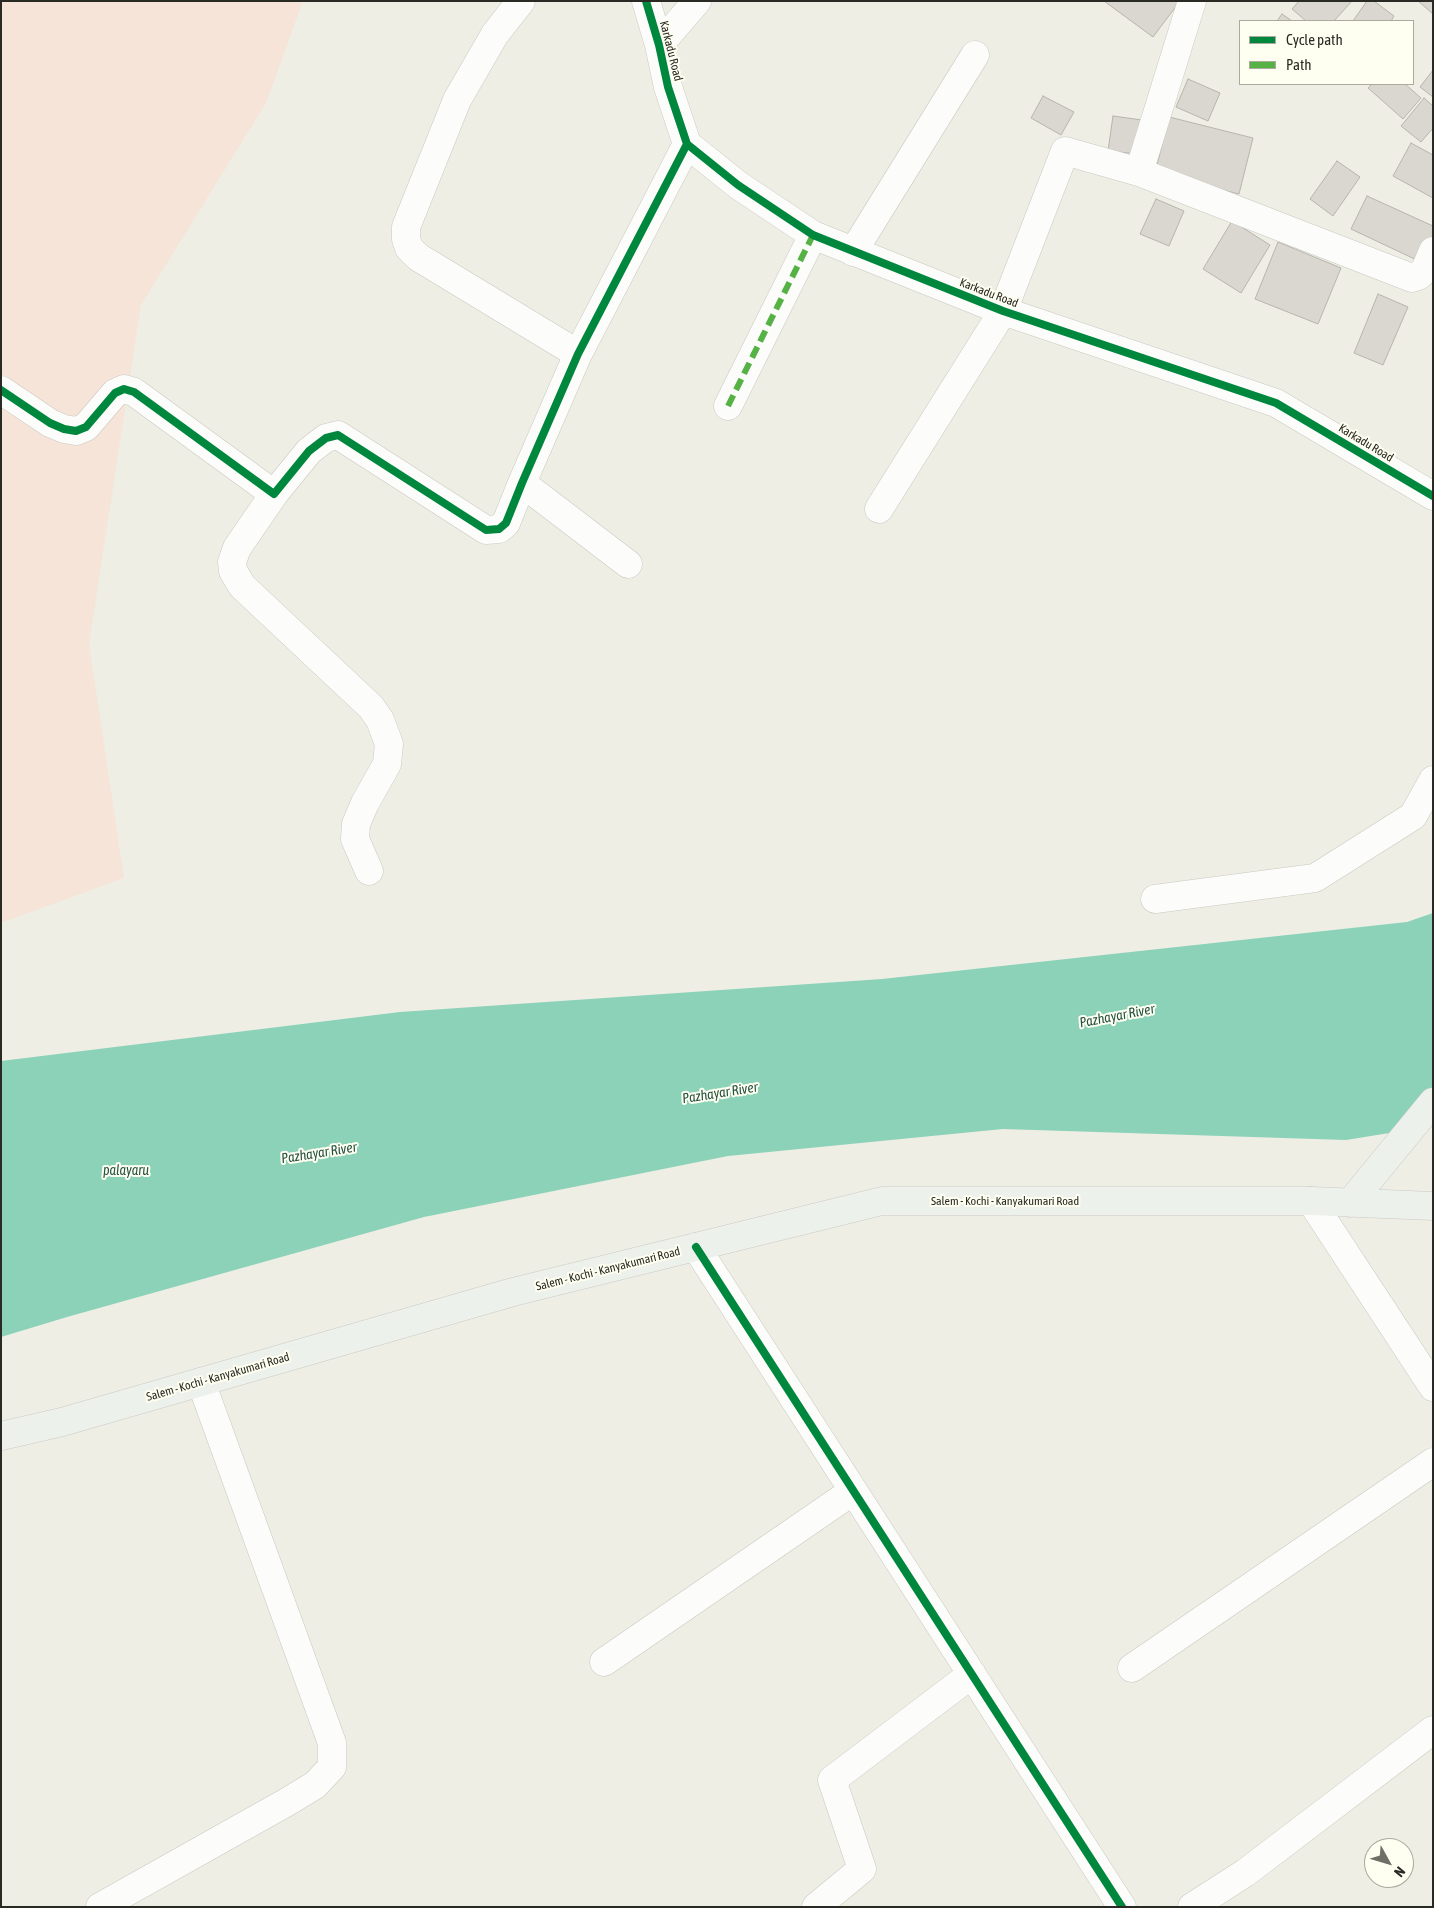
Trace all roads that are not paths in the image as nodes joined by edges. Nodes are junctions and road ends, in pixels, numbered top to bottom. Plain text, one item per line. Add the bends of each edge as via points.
1 (521, 1) edge
2 (646, 1) edge
3 (697, 1) edge
4 (1192, 1) edge
5 (660, 45) junction
6 (975, 55) dead end
7 (687, 144) junction
8 (1139, 172) junction
9 (813, 235) junction
10 (1433, 251) edge
11 (852, 252) junction
12 (1003, 310) junction
13 (578, 354) junction
14 (1, 390) edge
15 (728, 406) dead end
16 (522, 483) junction
17 (274, 494) junction
18 (1433, 496) edge
19 (879, 509) dead end
20 (628, 564) dead end
21 (1433, 780) edge
22 (369, 871) dead end
23 (1155, 899) dead end
24 (1433, 1102) edge
25 (1311, 1201) junction
26 (1350, 1203) junction
27 (1433, 1206) edge
28 (696, 1247) junction
29 (200, 1382) junction
30 (1433, 1387) edge
31 (1, 1436) edge
32 (1433, 1462) edge
33 (853, 1491) junction
34 (604, 1662) dead end
35 (1132, 1668) dead end
36 (972, 1674) junction
37 (1433, 1730) edge
38 (100, 1907) edge
39 (816, 1907) edge
40 (1122, 1907) edge
41 (1192, 1907) edge

1 - 13 street via 495,34 457,100 406,227 406,239 418,257
2 - 5 street, Karkadu Road
3 - 5 street
4 - 8 street
5 - 7 street, Karkadu Road via 668,87
6 - 11 street
7 - 9 street, Karkadu Road via 738,185
7 - 13 street
8 - 10 street via 1412,278 1425,270
8 - 12 street via 1065,151
9 - 11 street, Karkadu Road
9 - 15 street
11 - 12 street, Karkadu Road
12 - 18 street, Karkadu Road via 1276,403
12 - 19 street
13 - 16 street
14 - 17 street via 50,424 76,431 86,427 115,393 124,389 134,392
16 - 17 street via 506,523 499,529 486,530 338,435 326,438 309,451
16 - 20 street
17 - 22 street via 237,548 232,562 233,571 242,586 371,707 380,720 389,744 387,764 356,824 356,839
21 - 23 street via 1413,816 1315,878
24 - 26 main road
25 - 26 main road, Salem - Kochi - Kanyakumari Road
25 - 28 main road, Salem - Kochi - Kanyakumari Road via 882,1201
25 - 30 street
26 - 27 main road, Salem - Kochi - Kanyakumari Road
28 - 29 main road, Salem - Kochi - Kanyakumari Road via 512,1292
28 - 33 street
29 - 31 main road, Salem - Kochi - Kanyakumari Road
29 - 38 street via 332,1743 332,1767 315,1784 294,1797
32 - 35 street
33 - 34 street
33 - 36 street
36 - 39 street via 832,1780 862,1869
36 - 40 street
37 - 41 street via 1244,1873

